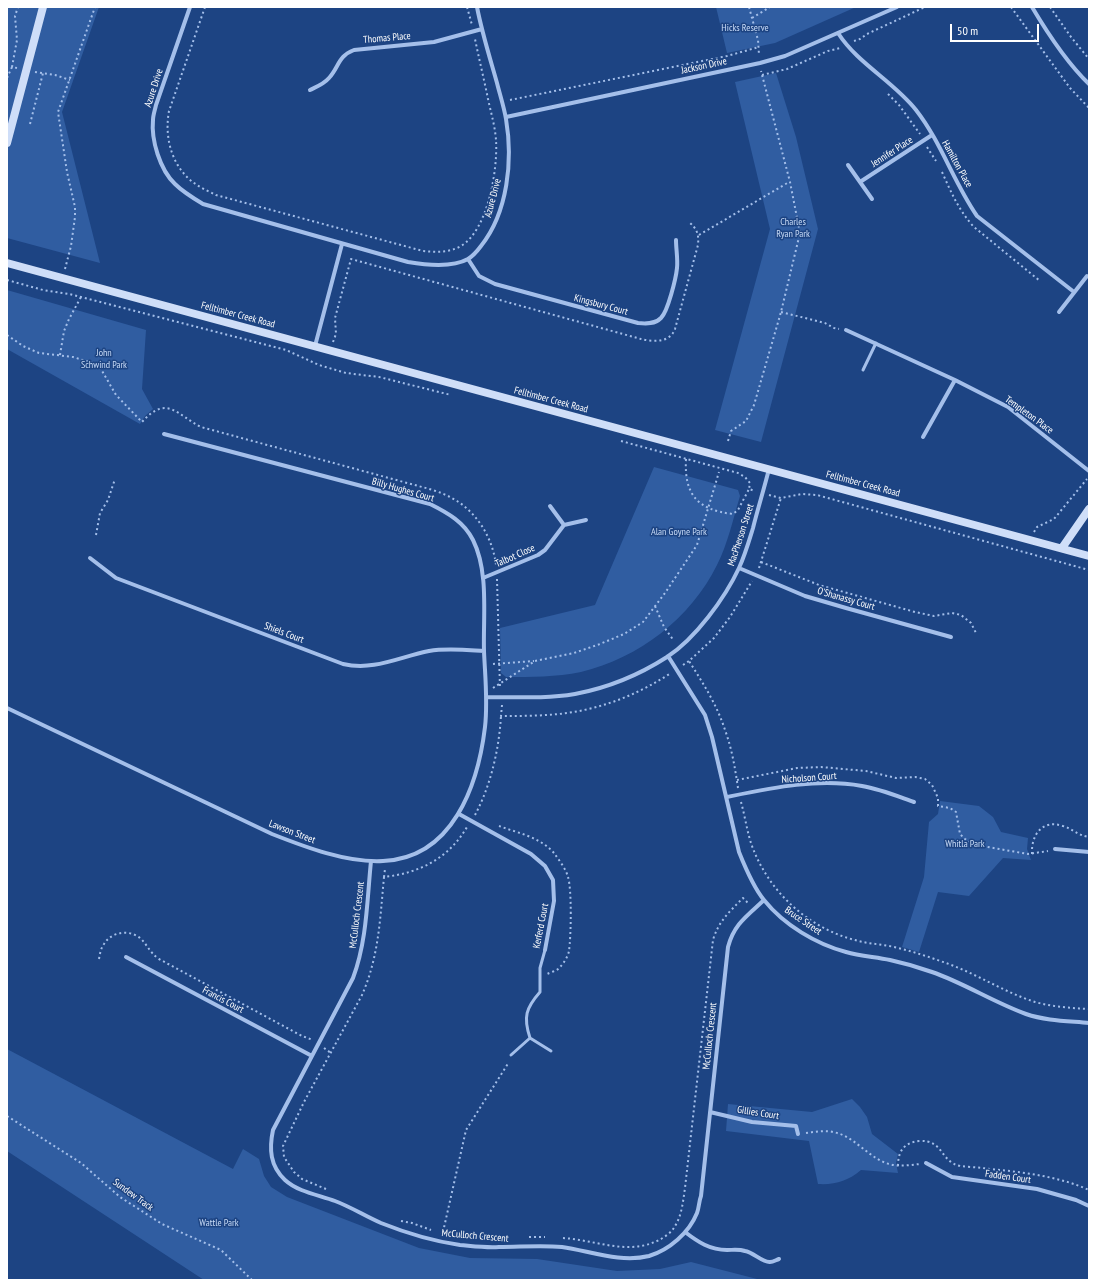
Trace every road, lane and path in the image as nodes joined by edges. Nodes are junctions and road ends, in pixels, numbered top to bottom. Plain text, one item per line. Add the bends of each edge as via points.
1 (43, 7) edge
2 (95, 7) edge
3 (190, 7) edge
4 (205, 7) edge
5 (467, 7) edge
6 (477, 7) edge
7 (749, 7) edge
8 (770, 7) edge
9 (898, 7) edge
10 (1011, 7) edge
11 (1032, 7) edge
12 (1050, 7) edge
13 (752, 18) junction
14 (482, 30) junction
15 (473, 32) junction
16 (838, 33) junction
17 (759, 47) junction
18 (1089, 59) edge
19 (760, 63) junction
20 (12, 67) dead end
21 (43, 73) dead end
22 (7, 78) edge
23 (1089, 84) edge
24 (883, 89) dead end
25 (310, 90) dead end
26 (502, 102) junction
27 (490, 106) junction
28 (1089, 108) edge
29 (506, 117) junction
30 (30, 124) dead end
31 (932, 135) junction
32 (924, 140) junction
33 (7, 143) edge
34 (848, 165) dead end
35 (790, 182) junction
36 (860, 182) junction
37 (872, 199) dead end
38 (699, 235) dead end
39 (676, 240) dead end
40 (342, 244) junction
41 (468, 259) junction
42 (7, 263) edge
43 (1087, 276) dead end
44 (63, 278) junction
45 (7, 280) edge
46 (1040, 280) dead end
47 (1074, 292) junction
48 (81, 297) junction
49 (781, 312) junction
50 (1059, 312) dead end
51 (846, 330) joint
52 (7, 335) edge
53 (876, 343) junction
54 (315, 346) junction
55 (60, 355) junction
56 (864, 370) dead end
57 (955, 380) junction
58 (451, 395) dead end
59 (164, 434) dead end
60 (923, 437) dead end
61 (618, 440) dead end
62 (728, 441) dead end
63 (686, 458) junction
64 (769, 469) junction
65 (1089, 471) edge
66 (719, 472) dead end
67 (1089, 476) edge
68 (114, 479) dead end
69 (749, 489) junction
70 (763, 493) junction
71 (781, 498) junction
72 (550, 506) dead end
73 (709, 509) junction
74 (1089, 509) edge
75 (586, 520) dead end
76 (564, 525) junction
77 (96, 535) dead end
78 (1032, 540) junction
79 (1062, 548) junction
80 (1089, 556) edge
81 (90, 558) dead end
82 (761, 562) junction
83 (739, 568) junction
84 (1089, 570) edge
85 (497, 572) junction
86 (756, 576) junction
87 (483, 578) junction
88 (655, 606) junction
89 (976, 633) dead end
90 (951, 637) dead end
91 (679, 647) junction
92 (484, 651) junction
93 (668, 656) junction
94 (535, 661) junction
95 (689, 661) junction
96 (499, 663) junction
97 (485, 664) junction
98 (677, 669) junction
99 (499, 685) junction
100 (487, 692) junction
101 (487, 697) junction
102 (502, 697) junction
103 (7, 708) edge
104 (740, 794) junction
105 (727, 797) junction
106 (914, 802) dead end
107 (938, 806) dead end
108 (459, 814) junction
109 (1089, 837) edge
110 (1055, 849) joint
111 (1089, 852) edge
112 (1032, 854) junction
113 (372, 861) junction
114 (764, 900) junction
115 (545, 950) joint
116 (126, 957) dead end
117 (99, 959) dead end
118 (1089, 1009) edge
119 (1089, 1023) edge
120 (530, 1038) junction
121 (319, 1044) junction
122 (551, 1051) dead end
123 (331, 1053) dead end
124 (511, 1055) joint
125 (312, 1056) junction
126 (710, 1112) junction
127 (7, 1116) edge
128 (798, 1134) joint
129 (926, 1163) joint
130 (898, 1166) junction
131 (1089, 1190) edge
132 (1089, 1206) edge
133 (685, 1232) junction
134 (443, 1233) dead end
135 (779, 1259) dead end
136 (252, 1280) edge

1 - 33 main road
2 - 44 path via 58,112 75,207 71,246
3 - 40 street, Azure Drive via 156,105 153,121 160,162 167,174 174,184 203,204
4 - 27 path via 169,111 167,134 180,169 197,186 216,195 423,251 448,252 462,246 475,233 490,193 496,142
5 - 15 path
6 - 14 street, Azure Drive
7 - 13 path
8 - 13 path
9 - 16 street, Jackson Drive
10 - 28 path via 1070,88
11 - 23 street via 1046,31
12 - 18 path
13 - 17 path
14 - 15 street, Thomas Place
14 - 26 street, Azure Drive
15 - 25 street, Thomas Place via 434,42 354,50 342,57 326,82
15 - 27 path
16 - 19 street, Jackson Drive via 785,56
16 - 31 street, Hamilton Place via 858,57 902,94 917,111
17 - 19 path
17 - 26 path via 727,56
19 - 29 street, Jackson Drive
19 - 35 path
20 - 22 path
21 - 30 path
24 - 32 path via 899,105
26 - 27 path
26 - 29 street, Azure Drive
29 - 41 street, Azure Drive via 509,153 505,189 499,212 490,235
31 - 32 street, Jennifer Place
31 - 47 street, Hamilton Place via 977,216
32 - 36 street, Jennifer Place
32 - 46 path via 965,217
34 - 36 street
35 - 38 path
35 - 49 path via 800,233
36 - 37 street
39 - 41 street, Kingsbury Court via 677,268 668,306 661,318 647,324 495,284 479,276
40 - 41 street, Azure Drive via 424,265
40 - 54 street
42 - 44 main road, Felltimber Creek Road
43 - 47 street
44 - 54 main road, Felltimber Creek Road
45 - 48 path
47 - 50 street
48 - 55 path via 64,331
48 - 58 path via 286,350 318,365 346,373 379,377
49 - 51 path
49 - 62 path via 754,405 746,421 731,431
51 - 53 street, Templeton Place
52 - 55 path via 31,350
53 - 56 lane
53 - 57 street, Templeton Place
54 - 64 main road, Felltimber Creek Road
55 - 85 path via 98,365 116,395 142,422 157,410 169,408 201,427 436,491 458,501 477,520 488,536
57 - 60 street
57 - 65 street, Templeton Place via 1008,407
59 - 87 street, Billy Hughes Court via 430,504 462,523 473,540 480,558
61 - 63 path
63 - 69 path via 738,473 750,483
63 - 73 path via 686,483 695,498
64 - 70 street, MacPherson Street
64 - 78 main road, Felltimber Creek Road
66 - 73 path
67 - 78 path via 1054,519 1035,528
68 - 77 path via 108,500 100,513
69 - 70 path
69 - 73 path via 738,510 732,514
70 - 71 path
70 - 83 street, MacPherson Street
71 - 82 path
71 - 84 path via 802,494 817,495
72 - 76 street
73 - 88 path via 697,545
74 - 79 main road
75 - 76 street
76 - 85 street, Talbot Close via 538,555
78 - 79 main road, Felltimber Creek Road
79 - 80 main road, Felltimber Creek Road
81 - 92 street, Shiels Court via 116,578 342,664 356,667 373,666 431,651
82 - 86 path
82 - 89 path via 819,585 915,612 934,616 952,613 961,615 971,623
83 - 86 street, O'Shanassy Court
83 - 91 street, MacPherson Street via 712,613
85 - 87 street, Talbot Close
85 - 96 path
86 - 90 street, O'Shanassy Court via 805,596
86 - 95 path via 714,638
87 - 92 street, Billy Hughes Court
88 - 91 path via 664,627
88 - 94 path via 643,622 624,634 574,653
91 - 93 street, MacPherson Street
92 - 97 street, Billy Hughes Court
93 - 98 street, Bruce Street
93 - 102 street, MacPherson Street via 620,681 599,688 574,694
94 - 96 path
94 - 99 path
95 - 98 path
95 - 104 path via 707,690 725,729
96 - 97 path
96 - 99 path
97 - 100 street, Billy Hughes Court
98 - 102 path via 648,688 584,710 548,715 501,716
98 - 105 street, Bruce Street via 705,715
99 - 100 path
99 - 102 path
100 - 101 street, Billy Hughes Court
101 - 102 street, MacPherson Street
101 - 108 street, Lawson Street via 481,757
103 - 113 street, Lawson Street via 272,834 338,856
104 - 105 street, Nicholson Court
104 - 106 street, Nicholson Court via 797,785 840,783 872,788
104 - 118 path via 750,840 763,871 788,903 804,916 836,934 854,940 893,946 928,957 1034,1002 1054,1007
105 - 114 street, Bruce Street via 739,852 745,868
107 - 112 path via 956,812 960,834 972,843
108 - 113 street, Lawson Street via 437,840 421,851 403,858
108 - 115 street, Kerferd Court via 531,854 545,866 553,880 554,901
109 - 112 path via 1063,826 1044,826 1033,840
110 - 111 street
110 - 112 path
113 - 121 street, McCulloch Crescent via 363,946 358,965
114 - 119 street, Bruce Street via 786,921 828,946 905,963 932,972 1027,1014 1047,1019
114 - 126 street, McCulloch Crescent via 739,923 731,935
115 - 120 lane, Kerferd Court via 540,968 540,992 532,1002 526,1019
116 - 125 street, Francis Court
117 - 121 path via 103,945 109,938 118,934 132,934 141,939 159,959
120 - 122 lane
120 - 124 lane
121 - 123 path
121 - 125 street, McCulloch Crescent
124 - 134 path via 510,1061 466,1130
125 - 133 street, McCulloch Crescent via 273,1130 270,1142 270,1155 276,1168 285,1180 301,1190 335,1201 413,1235 459,1244 497,1248 548,1246 629,1258 648,1256 665,1249
126 - 128 street, Gillies Court via 752,1122 796,1126
126 - 133 street, McCulloch Crescent via 698,1207
127 - 136 path, Sundew Track via 81,1164 120,1197 162,1224 221,1250
128 - 130 path via 834,1132 850,1139 873,1157
129 - 130 path
129 - 132 street, Fadden Court via 952,1177 1037,1189
130 - 131 path via 898,1157 904,1147 921,1141 936,1145 948,1161 959,1166 1050,1178
133 - 135 street via 713,1249 743,1250 770,1262

